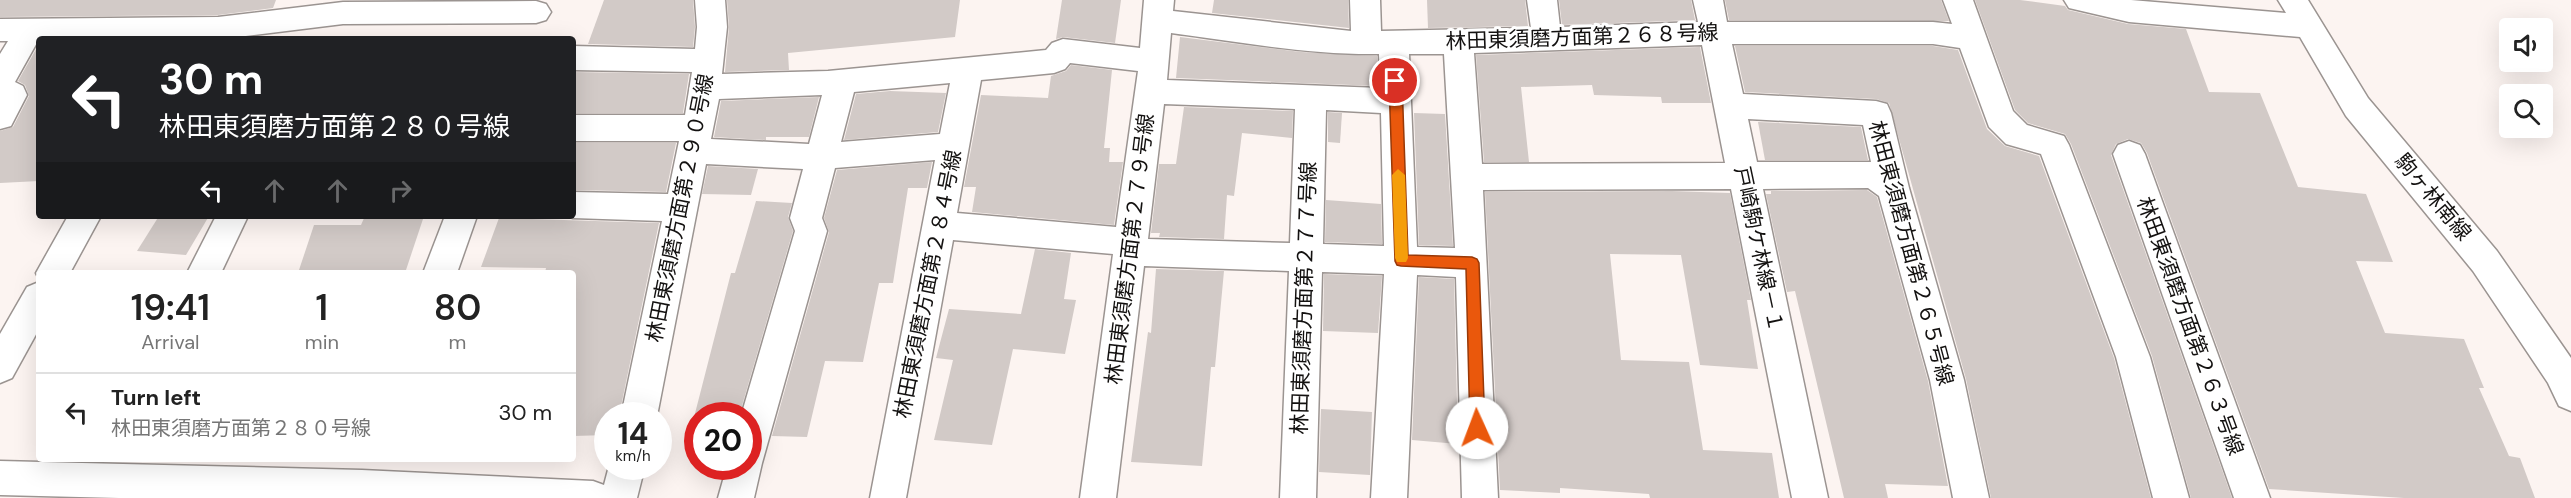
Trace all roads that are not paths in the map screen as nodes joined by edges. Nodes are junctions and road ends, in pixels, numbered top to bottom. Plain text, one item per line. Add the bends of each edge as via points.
1 (710, 0) edge
2 (1365, 0) edge
3 (1542, 0) edge
4 (1708, 0) edge
5 (1958, 0) edge
6 (2079, 0) edge
7 (345, 6) edge
8 (1158, 10) edge
9 (2301, 13) edge
10 (534, 17) edge
11 (0, 30) edge
12 (30, 30) junction
13 (185, 33) edge
14 (1715, 33) junction
15 (327, 36) edge
16 (1548, 38) junction
17 (1972, 39) junction
18 (1380, 42) junction
19 (1458, 42) junction
20 (576, 58) edge
21 (968, 69) junction
22 (707, 74) junction
23 (1152, 76) junction
24 (0, 81) edge
25 (841, 82) junction
26 (0, 89) edge
27 (1311, 97) junction
28 (1396, 101) junction
29 (1730, 106) junction
30 (0, 117) edge
31 (576, 128) edge
32 (697, 139) junction
33 (954, 146) junction
34 (2128, 154) dead end
35 (822, 157) junction
36 (1744, 176) junction
37 (1467, 177) junction
38 (1893, 188) junction
39 (576, 205) edge
40 (683, 208) junction
41 (84, 219) edge
42 (231, 219) edge
43 (460, 219) edge
44 (939, 225) junction
45 (1130, 247) junction
46 (1304, 257) junction
47 (1401, 261) junction
48 (1472, 263) junction
49 (55, 270) edge
50 (205, 270) edge
51 (441, 270) edge
52 (36, 302) edge
53 (0, 367) edge
54 (2571, 395) edge
55 (642, 402) edge
56 (762, 404) edge
57 (106, 470) edge
58 (367, 473) edge
59 (0, 478) edge
60 (624, 480) edge
61 (741, 480) edge
62 (593, 498) edge
63 (619, 498) edge
64 (736, 498) edge
65 (888, 498) edge
66 (1098, 498) edge
67 (1298, 498) edge
68 (1389, 498) edge
69 (1480, 498) edge
70 (1810, 498) edge
71 (1971, 498) edge
72 (2171, 498) edge
73 (2252, 498) edge

1 - 22 street, 林田東須磨方面第２９０号線 via 712,27
2 - 18 street
3 - 16 street
4 - 14 street, 戸崎駒ケ林線－１
5 - 17 street
6 - 9 street via 2128,11
7 - 10 street
7 - 13 street
7 - 15 street
8 - 18 street, 林田東須磨方面第２６８号線 via 1275,35
8 - 23 street, 林田東須磨方面第２７９号線
9 - 54 street, 駒ヶ林南線 via 2357,107 2485,261 2562,374
11 - 12 street
12 - 13 street
12 - 24 street
14 - 16 street, 林田東須磨方面第２６８号線
14 - 17 street, 林田東須磨方面第２６８号線 via 1933,33
14 - 29 street, 戸崎駒ケ林線－１
16 - 19 street, 林田東須磨方面第２６８号線
17 - 72 street via 2000,118 2017,135 2053,145 2133,357
18 - 19 street, 林田東須磨方面第２６８号線
18 - 28 street
19 - 37 street
20 - 22 street
21 - 23 street via 1054,61 1063,51
21 - 25 street
21 - 33 street, 林田東須磨方面第２８４号線
22 - 25 street
22 - 32 street, 林田東須磨方面第２９０号線
23 - 27 street
23 - 45 street, 林田東須磨方面第２７９号線
25 - 35 street
26 - 30 street via 12,95
27 - 28 street
27 - 46 street, 林田東須磨方面第２７７号線
28 - 47 street
29 - 36 street, 戸崎駒ケ林線－１
29 - 38 street, 林田東須磨方面第２６５号線 via 1876,112
31 - 32 street
32 - 35 street
32 - 40 street, 林田東須磨方面第２９０号線
33 - 35 street
33 - 44 street, 林田東須磨方面第２８４号線
34 - 73 street, 林田東須磨方面第２６３号線
35 - 56 street via 806,218 811,231
36 - 37 street
36 - 38 street via 1874,175
36 - 70 street, 戸崎駒ケ林線－１
37 - 48 street
38 - 71 street, 林田東須磨方面第２６５号線 via 1947,380
39 - 40 street
40 - 55 street, 林田東須磨方面第２９０号線
41 - 49 street
42 - 50 street
43 - 51 street
44 - 45 street
44 - 65 street, 林田東須磨方面第２８４号線
45 - 46 street
45 - 66 street, 林田東須磨方面第２７９号線
46 - 47 street
46 - 67 street, 林田東須磨方面第２７７号線
47 - 48 street
47 - 68 street
48 - 69 street
52 - 53 street
57 - 58 street
57 - 59 street
58 - 62 street
60 - 63 street
61 - 64 street

